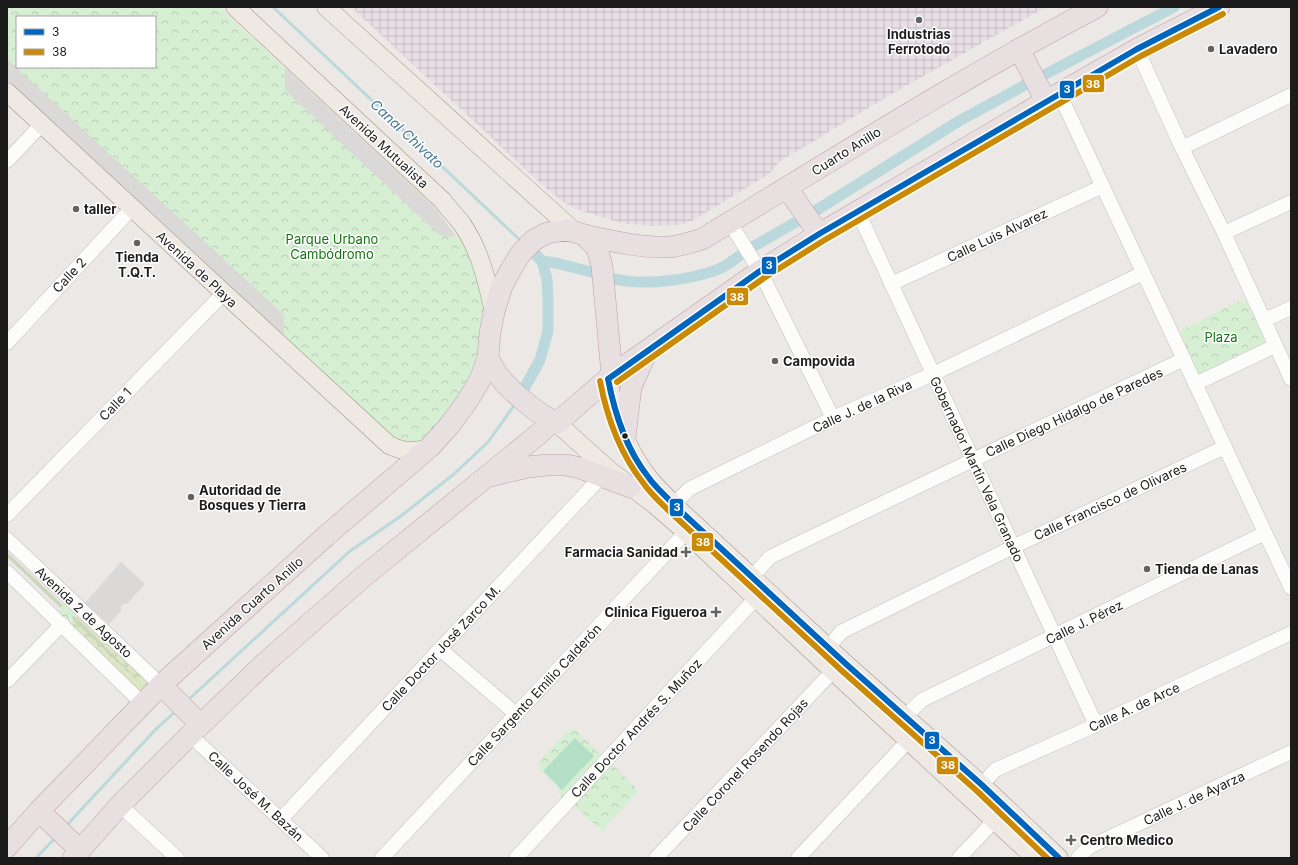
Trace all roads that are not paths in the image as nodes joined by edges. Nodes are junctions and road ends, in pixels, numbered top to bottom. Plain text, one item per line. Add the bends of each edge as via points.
1 (235, 7) edge
2 (326, 7) edge
3 (1097, 7) edge
4 (1219, 7) edge
5 (1019, 49) junction
6 (1137, 49) junction
7 (7, 92) edge
8 (1048, 94) junction
9 (1291, 95) edge
10 (42, 124) junction
11 (1182, 148) junction
12 (7, 161) edge
13 (1102, 186) junction
14 (787, 188) junction
15 (1291, 202) edge
16 (132, 208) junction
17 (858, 212) junction
18 (730, 223) junction
19 (815, 229) junction
20 (580, 233) junction
21 (1224, 233) junction
22 (528, 246) joint
23 (757, 266) junction
24 (1143, 272) junction
25 (891, 284) junction
26 (224, 293) junction
27 (1291, 308) edge
28 (494, 312) junction
29 (1264, 320) junction
30 (7, 343) edge
31 (1275, 346) junction
32 (647, 350) junction
33 (488, 356) junction
34 (1184, 359) junction
35 (933, 374) junction
36 (610, 377) junction
37 (1291, 379) edge
38 (1195, 384) junction
39 (833, 418) junction
40 (555, 422) junction
41 (627, 444) junction
42 (389, 445) junction
43 (430, 447) junction
44 (1225, 447) junction
45 (973, 460) junction
46 (605, 473) junction
47 (484, 478) junction
48 (387, 484) junction
49 (630, 487) joint
50 (674, 505) junction
51 (7, 515) edge
52 (686, 532) junction
53 (1265, 533) junction
54 (7, 539) edge
55 (1013, 547) junction
56 (7, 572) edge
57 (752, 577) junction
58 (1291, 588) edge
59 (756, 598) junction
60 (62, 624) junction
61 (1291, 633) edge
62 (1055, 636) junction
63 (440, 648) junction
64 (828, 648) junction
65 (833, 671) junction
66 (7, 681) edge
67 (166, 690) junction
68 (143, 704) junction
69 (516, 714) junction
70 (906, 716) junction
71 (194, 725) junction
72 (1096, 725) junction
73 (908, 741) junction
74 (1291, 752) edge
75 (982, 785) junction
76 (120, 805) junction
77 (43, 814) junction
78 (281, 819) junction
79 (995, 820) junction
80 (1016, 840) junction
81 (7, 847) edge
82 (76, 851) edge
83 (177, 858) edge
84 (322, 858) edge
85 (382, 858) edge
86 (516, 858) edge
87 (656, 858) edge
88 (798, 858) edge
89 (959, 858) edge
90 (1035, 858) edge
91 (1043, 858) edge
92 (1059, 858) edge
93 (1078, 858) edge

1 - 28 main road, Avenida Mutualista via 442,200 462,224 477,251 486,275
2 - 20 main road
3 - 5 highway, Cuarto Anillo
4 - 6 highway
5 - 8 highway via 1029,69
5 - 14 highway, Cuarto Anillo
6 - 8 highway
6 - 11 street
7 - 10 main road, Avenida de Playa
8 - 13 street
8 - 17 highway
9 - 11 street
10 - 12 street
10 - 16 main road, Avenida de Playa
11 - 21 street
13 - 24 street
13 - 25 street, Calle Luis Alvarez
14 - 18 highway, Cuarto Anillo
14 - 19 highway
15 - 21 street
16 - 26 main road, Avenida de Playa
16 - 30 street, Calle 2
17 - 19 highway
17 - 25 street, Gobernador Martín Vela Granado
18 - 20 highway, Cuarto Anillo via 702,239 670,247 618,242
18 - 23 street
19 - 23 highway
20 - 22 highway, Cuarto Anillo via 566,230 547,233
20 - 36 highway via 597,248 602,266
21 - 29 street
22 - 28 highway, Avenida Cuarto Anillo via 510,270
23 - 32 highway
23 - 39 street
24 - 34 street
24 - 35 street, Calle J. de la Riva
25 - 35 street, Gobernador Martín Vela Granado
26 - 42 main road, Avenida de Playa
26 - 51 street, Calle 1
27 - 29 street
28 - 33 highway, Avenida Cuarto Anillo
29 - 31 street
31 - 37 street
31 - 38 street
32 - 36 highway
32 - 41 highway via 631,387
33 - 40 highway via 498,375 519,396
33 - 43 highway, Avenida Cuarto Anillo via 480,380 468,400
34 - 38 street
34 - 45 street, Calle Diego Hidalgo de Paredes
35 - 39 street, Calle J. de la Riva
35 - 45 street, Gobernador Martín Vela Granado
36 - 40 highway
36 - 41 main road via 612,402
38 - 44 street
39 - 50 street, Calle J. de la Riva via 689,489
40 - 46 main road
40 - 47 highway
41 - 46 main road via 623,453
41 - 50 main road via 649,478
42 - 43 main road, Avenida de Playa via 409,452
42 - 48 main road via 392,452 392,469
43 - 48 highway, Avenida Cuarto Anillo
44 - 53 street
44 - 55 street, Calle Francisco de Olivares
45 - 55 street, Gobernador Martín Vela Granado
45 - 57 street, Calle Diego Hidalgo de Paredes via 770,557
46 - 47 highway via 566,465 547,465
46 - 49 highway
46 - 63 street, Calle Doctor José Zarco M.
47 - 71 highway via 358,582
48 - 67 highway, Avenida Cuarto Anillo via 326,535
49 - 52 main road
50 - 57 main road
52 - 59 main road
52 - 69 street, Calle Sargento Emilio Calderón
53 - 58 street
53 - 62 street, Calle J. Pérez
54 - 67 street, Avenida 2 de Agosto
55 - 62 street, Gobernador Martín Vela Granado
55 - 64 street, Calle Francisco de Olivares via 841,632
56 - 60 street, Avenida 2 de Agosto
57 - 64 main road
59 - 65 main road
59 - 86 street, Calle Doctor Andrés S. Muñoz
60 - 66 street
60 - 68 street, Avenida 2 de Agosto
61 - 72 street, Calle A. de Arce
62 - 70 street, Calle J. Pérez via 922,700
62 - 72 street, Gobernador Martín Vela Granado
63 - 69 street
63 - 78 street, Calle Doctor José Zarco M.
64 - 70 main road
65 - 73 main road
65 - 87 street, Calle Coronel Rosendo Rojas
67 - 68 highway, Avenida Cuarto Anillo
67 - 71 highway
68 - 77 highway, Avenida Cuarto Anillo
69 - 85 street, Calle Sargento Emilio Calderón
70 - 75 main road
71 - 76 highway
71 - 78 street, Calle José M. Bazán
72 - 75 street, Calle A. de Arce via 995,770
73 - 79 main road
73 - 88 street
74 - 93 street, Calle J. de Ayarza via 1089,847
75 - 92 main road
76 - 82 highway
76 - 83 street
77 - 81 highway, Avenida Cuarto Anillo
77 - 82 highway
78 - 84 street, Calle José M. Bazán
79 - 80 main road
79 - 89 street
80 - 90 main road
80 - 91 main road via 1028,842

